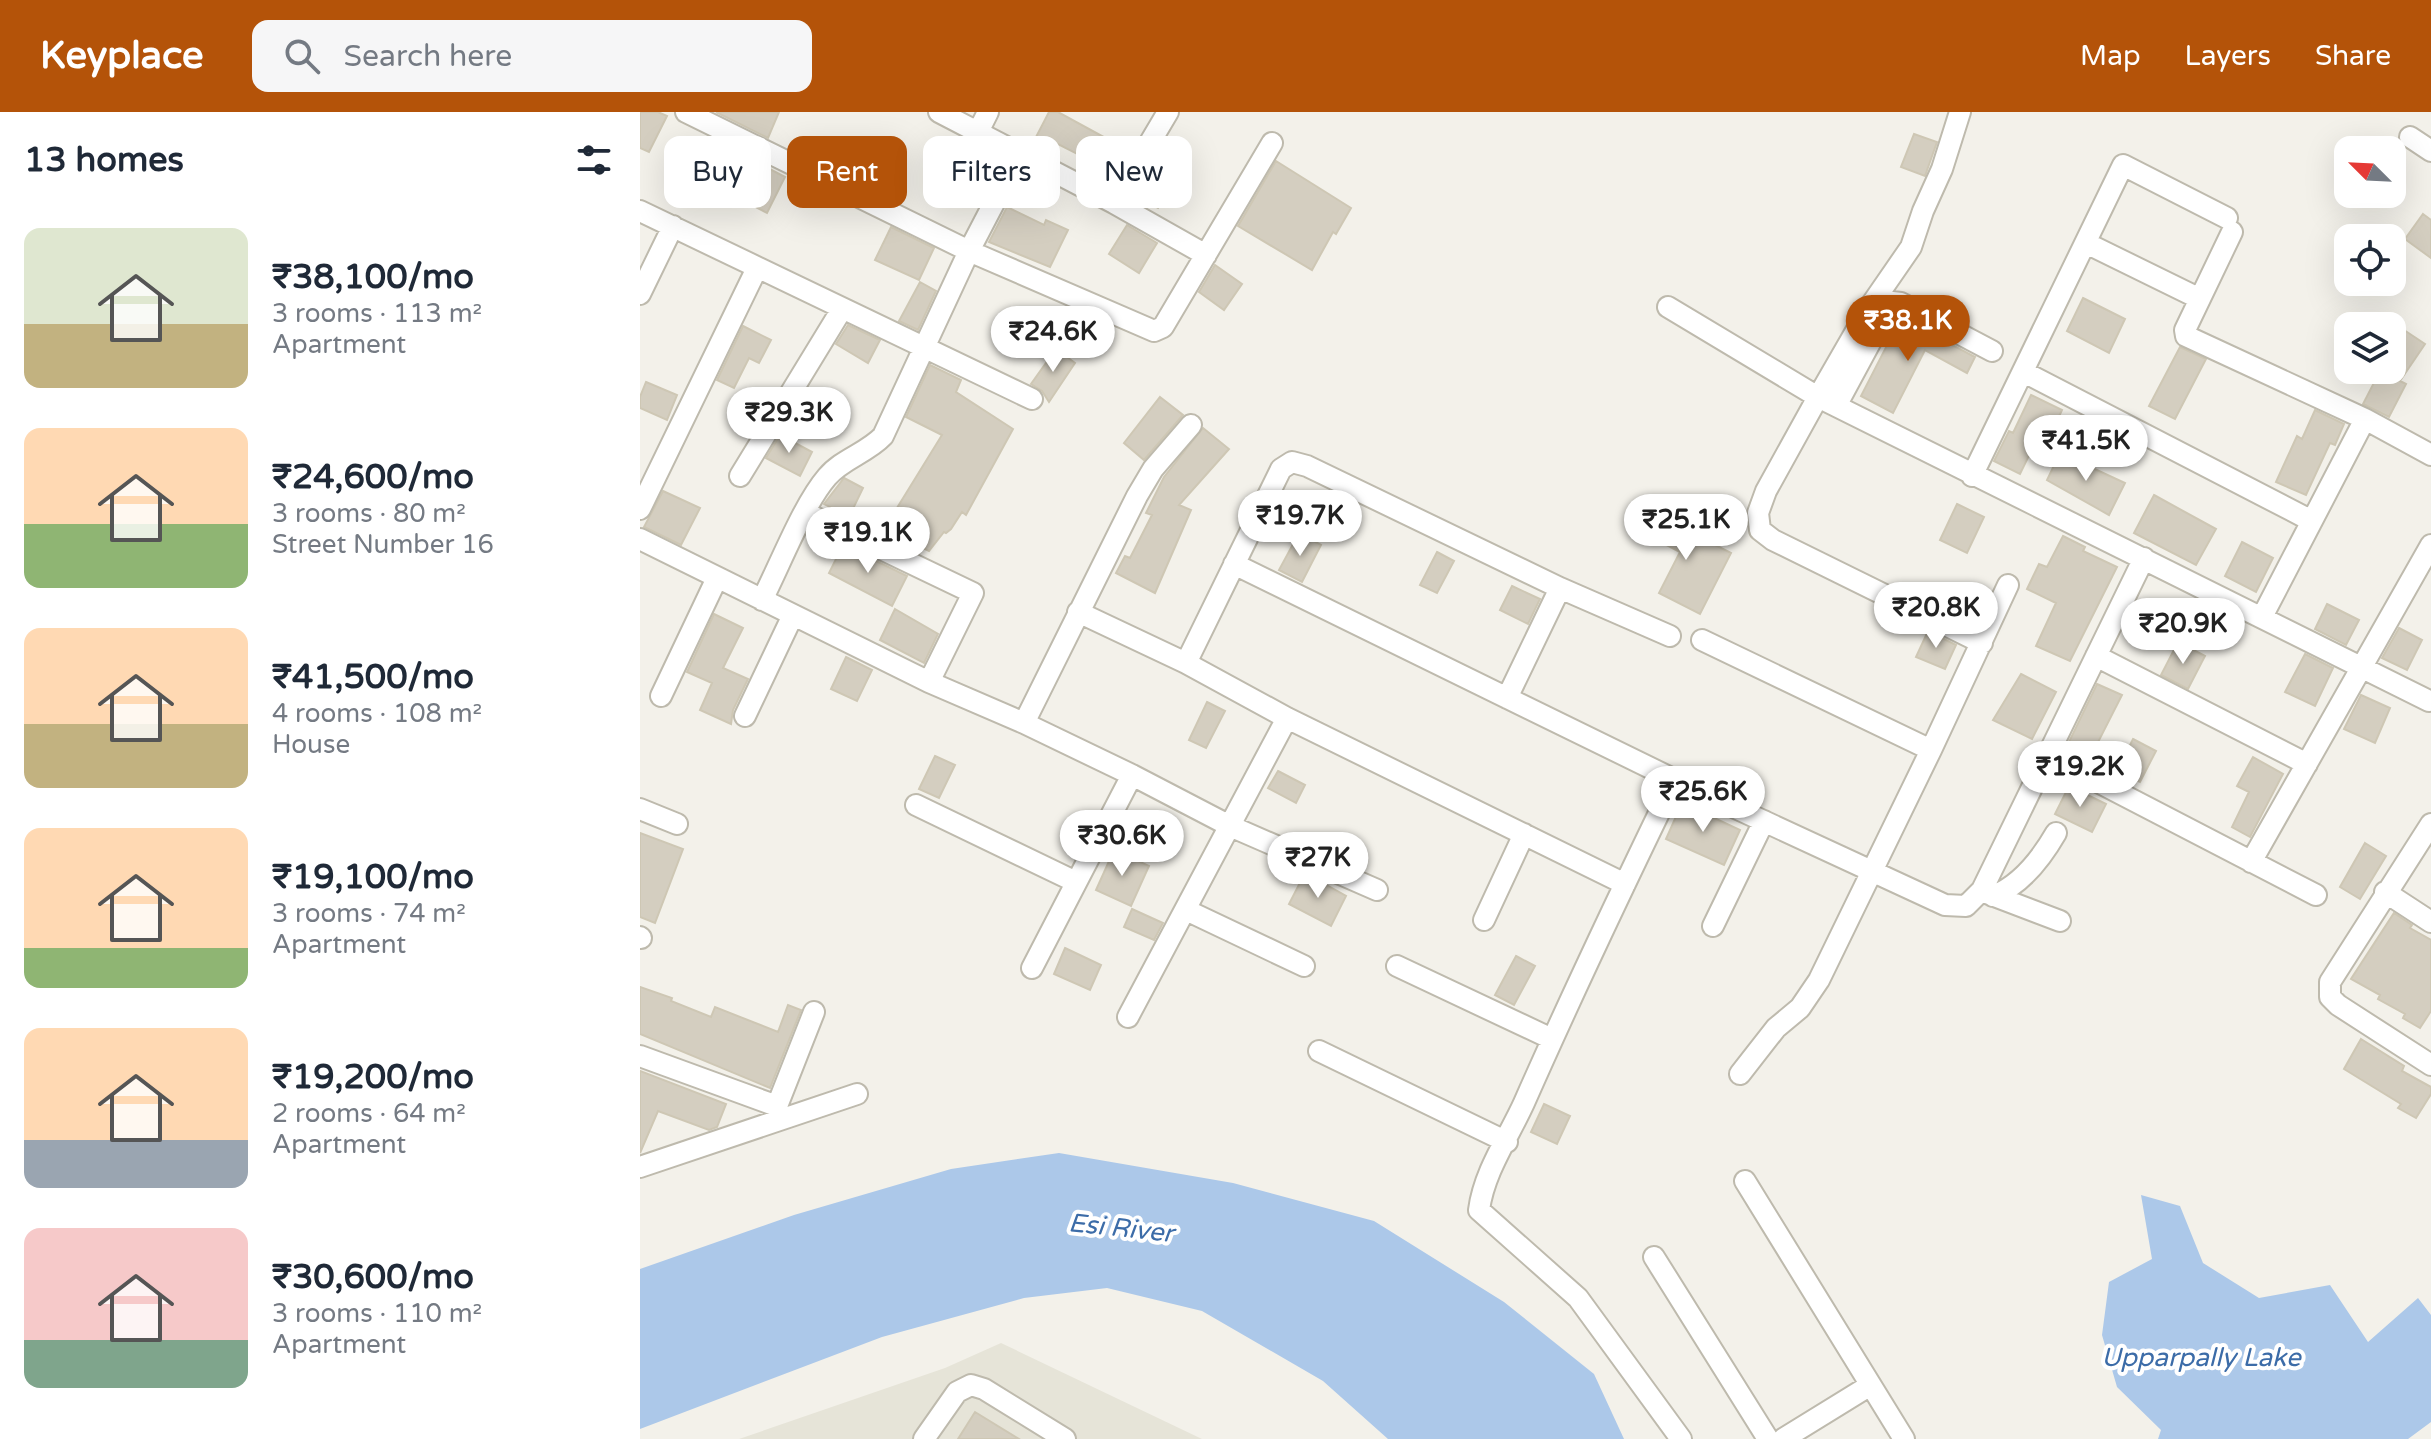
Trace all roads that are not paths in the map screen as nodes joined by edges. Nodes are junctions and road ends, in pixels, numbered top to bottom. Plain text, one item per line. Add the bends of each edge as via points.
1 (686, 112) edge
2 (939, 112) edge
3 (988, 112) edge
4 (1168, 112) edge
5 (1960, 112) edge
6 (978, 132) junction
7 (985, 136) edge
8 (1154, 136) edge
9 (2410, 137) dead end
10 (1272, 143) dead end
11 (2431, 151) edge
12 (991, 208) edge
13 (1123, 208) edge
14 (640, 211) edge
15 (673, 226) junction
16 (2086, 243) junction
17 (969, 251) junction
18 (1206, 255) junction
19 (757, 268) junction
20 (640, 294) edge
21 (2192, 295) dead end
22 (1668, 307) dead end
23 (842, 309) junction
24 (924, 348) junction
25 (1992, 351) dead end
26 (2024, 372) junction
27 (1032, 399) dead end
28 (1827, 402) junction
29 (2365, 419) junction
30 (1191, 425) dead end
31 (2431, 455) edge
32 (740, 476) dead end
33 (1972, 476) junction
34 (640, 509) edge
35 (806, 513) junction
36 (2312, 521) junction
37 (640, 539) edge
38 (2431, 545) edge
39 (2144, 558) junction
40 (1234, 564) junction
41 (717, 578) junction
42 (2008, 585) dead end
43 (1560, 588) junction
44 (762, 600) junction
45 (1078, 612) junction
46 (793, 615) junction
47 (2262, 617) junction
48 (1670, 636) dead end
49 (1702, 640) dead end
50 (1982, 643) junction
51 (2096, 656) junction
52 (1186, 663) junction
53 (2361, 668) junction
54 (929, 682) junction
55 (661, 696) dead end
56 (1507, 698) junction
57 (2429, 701) dead end
58 (745, 716) dead end
59 (1287, 718) junction
60 (1024, 723) junction
61 (1931, 750) junction
62 (2048, 756) junction
63 (2307, 764) junction
64 (1132, 775) junction
65 (1675, 780) junction
66 (916, 805) dead end
67 (640, 809) edge
68 (1764, 821) junction
69 (677, 824) dead end
70 (2431, 824) edge
71 (1230, 826) junction
72 (2056, 833) dead end
73 (1524, 834) junction
74 (2251, 862) junction
75 (1873, 871) junction
76 (1076, 882) junction
77 (1625, 884) junction
78 (1377, 890) dead end
79 (2385, 892) junction
80 (1988, 893) junction
81 (2316, 895) dead end
82 (1186, 910) junction
83 (1484, 920) dead end
84 (2060, 921) dead end
85 (2431, 922) edge
86 (1713, 926) dead end
87 (1304, 966) dead end
88 (1397, 966) dead end
89 (1032, 968) dead end
90 (814, 1012) dead end
91 (1128, 1017) dead end
92 (1552, 1039) junction
93 (1319, 1051) dead end
94 (640, 1056) edge
95 (2431, 1065) edge
96 (1740, 1074) dead end
97 (857, 1094) dead end
98 (779, 1113) junction
99 (1507, 1142) junction
100 (640, 1167) edge
101 (1745, 1181) dead end
102 (1654, 1257) dead end
103 (1869, 1386) junction
104 (924, 1439) edge
105 (1065, 1439) edge
106 (1681, 1439) edge
107 (1768, 1439) edge
108 (1783, 1439) edge
109 (1904, 1439) edge

1 - 17 street
2 - 6 street
3 - 6 street
4 - 8 street
5 - 28 street via 1911,247 1871,305
6 - 7 street
9 - 11 street
10 - 18 street
12 - 17 street
13 - 18 street
14 - 15 street
15 - 19 street
15 - 20 street
16 - 21 street
16 - 26 street
16 - 29 street via 2123,165 2230,225 2186,336
17 - 18 street via 1154,331 1163,327
17 - 24 street
19 - 23 street
19 - 34 street
22 - 28 street
23 - 24 street
23 - 32 street
24 - 27 street
24 - 35 street via 883,436 828,475
25 - 28 street via 1892,302
26 - 33 street
26 - 36 street
28 - 33 street
28 - 50 street via 1766,491 1758,513 1760,530
29 - 31 street
29 - 36 street
30 - 45 street via 1153,469
33 - 39 street
35 - 44 street
35 - 54 street via 973,593
36 - 47 street
37 - 41 street
38 - 53 street
39 - 47 street
39 - 51 street
40 - 43 street via 1281,469 1292,462
40 - 52 street
40 - 56 street
41 - 44 street
41 - 55 street
42 - 50 street
43 - 48 street
43 - 56 street
44 - 46 street
45 - 52 street
45 - 60 street
46 - 54 street
46 - 58 street
47 - 53 street
49 - 61 street
50 - 61 street
51 - 62 street
51 - 63 street
52 - 59 street
53 - 57 street
53 - 63 street
54 - 60 street
56 - 65 street
59 - 71 street
59 - 73 street
60 - 64 street
61 - 75 street
62 - 74 street
62 - 80 street
63 - 74 street
64 - 71 street
64 - 76 street
65 - 68 street
65 - 77 street
66 - 76 street
67 - 69 street
68 - 75 street
68 - 86 street
70 - 79 street
71 - 78 street
71 - 82 street
72 - 80 street via 2043,857 2005,891
73 - 77 street
73 - 83 street
74 - 81 street
75 - 80 street via 1945,905 1966,906
75 - 96 street via 1819,980
76 - 89 street
77 - 92 street
79 - 85 street
79 - 95 street via 2330,982 2330,997
80 - 84 street
82 - 87 street
82 - 91 street
88 - 92 street
90 - 98 street
92 - 99 street
93 - 99 street
94 - 98 street
97 - 98 street
98 - 100 street
99 - 106 street via 1482,1188 1479,1210 1578,1298
101 - 103 street
102 - 107 street
103 - 108 street
103 - 109 street
104 - 105 street via 957,1392 971,1385

